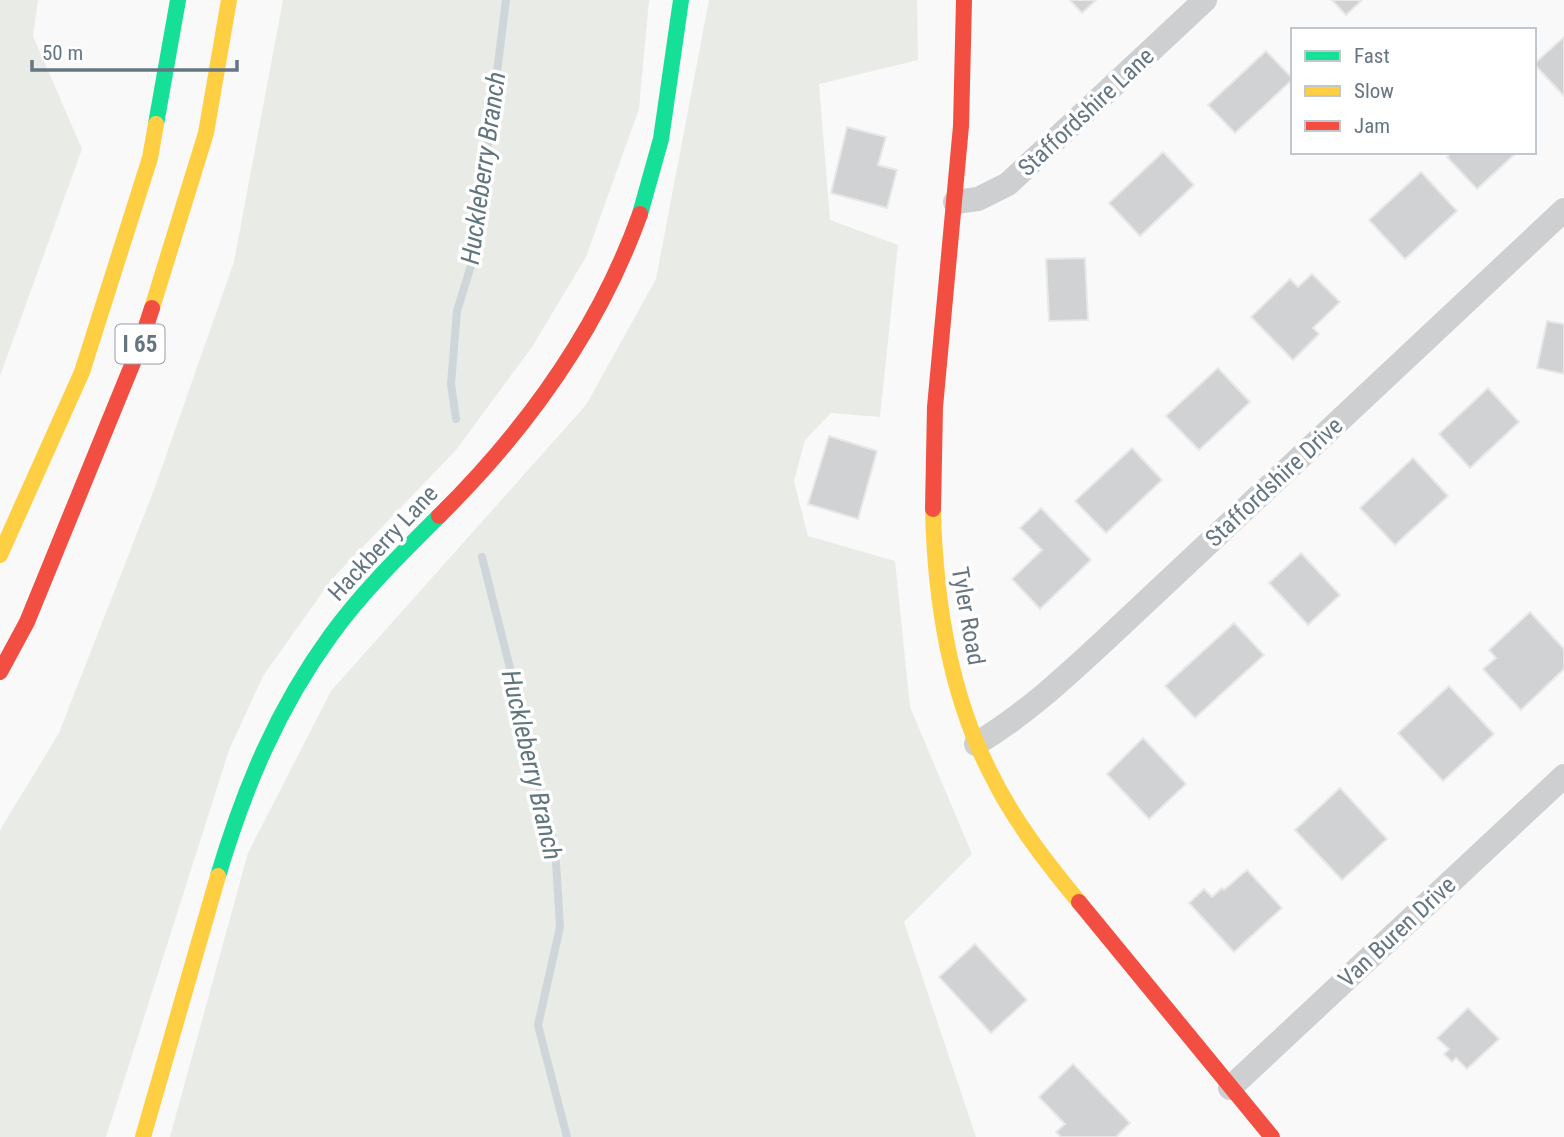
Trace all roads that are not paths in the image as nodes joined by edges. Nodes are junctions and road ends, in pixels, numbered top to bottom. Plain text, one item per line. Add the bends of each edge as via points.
1 (178, 0) edge
2 (229, 0) edge
3 (681, 0) edge
4 (964, 0) edge
5 (1205, 0) edge
6 (955, 202) junction
7 (1564, 210) edge
8 (0, 555) edge
9 (0, 671) edge
10 (976, 744) junction
11 (1564, 776) edge
12 (1230, 1088) junction
13 (143, 1137) edge
14 (1272, 1137) edge

1 - 8 main road, I 65 via 150,158 82,372
2 - 9 main road, I 65 via 206,133 139,348 27,622
3 - 13 main road, Hackberry Lane via 657,163 625,251 583,335 504,448 352,608 278,718 240,808 216,881
4 - 6 main road, Tyler Road
5 - 6 street, Staffordshire Lane via 1008,184 978,200
6 - 10 main road, Tyler Road via 935,405 932,508 945,638
7 - 10 street, Staffordshire Drive via 1037,703
10 - 12 main road, Tyler Road via 992,778 1047,863
11 - 12 street, Van Buren Drive
12 - 14 main road, Tyler Road

